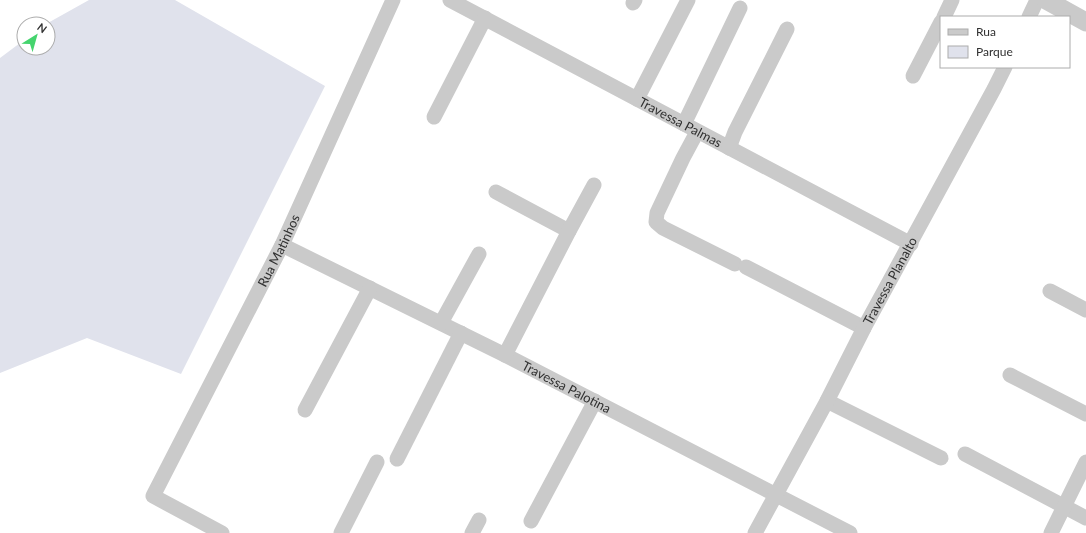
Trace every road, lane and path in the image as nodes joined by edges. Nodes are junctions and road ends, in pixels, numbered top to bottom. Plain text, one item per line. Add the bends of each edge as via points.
1 (450, 0) edge
2 (688, 0) edge
3 (952, 0) edge
4 (1037, 0) edge
5 (1046, 0) edge
6 (390, 1) edge
7 (740, 8) dead end
8 (944, 16) edge
9 (1029, 16) edge
10 (485, 18) junction
11 (1086, 22) edge
12 (940, 24) edge
13 (787, 29) dead end
14 (1004, 68) edge
15 (913, 76) dead end
16 (637, 99) junction
17 (434, 117) dead end
18 (684, 124) junction
19 (697, 132) junction
20 (729, 148) junction
21 (594, 185) dead end
22 (496, 192) dead end
23 (569, 231) junction
24 (910, 244) junction
25 (282, 245) junction
26 (479, 254) dead end
27 (370, 288) junction
28 (1050, 291) dead end
29 (1086, 310) edge
30 (441, 323) junction
31 (864, 328) junction
32 (461, 333) junction
33 (505, 355) junction
34 (1010, 375) dead end
35 (595, 401) junction
36 (827, 401) junction
37 (305, 410) dead end
38 (1086, 414) edge
39 (964, 454) dead end
40 (942, 458) dead end
41 (397, 459) dead end
42 (378, 462) dead end
43 (1086, 462) edge
44 (776, 495) junction
45 (1063, 506) junction
46 (1086, 518) edge
47 (531, 521) dead end
48 (222, 533) edge
49 (341, 533) edge
50 (754, 533) edge
51 (850, 533) edge
52 (1051, 533) edge

1 - 10 street, Travessa Palmas
2 - 16 street
3 - 8 street
4 - 9 street
5 - 11 street
6 - 25 street, Rua Matinhos
7 - 18 street
10 - 16 street, Travessa Palmas
10 - 17 street
12 - 15 street
13 - 20 street
14 - 24 street, Travessa Planalto
16 - 18 street, Travessa Palmas
18 - 19 street, Travessa Palmas
19 - 20 street, Travessa Palmas
19 - 31 street via 657,213 656,222 663,228
20 - 24 street, Travessa Palmas
21 - 23 street
22 - 23 street
23 - 33 street
24 - 31 street, Travessa Planalto
25 - 27 street, Travessa Palotina
25 - 48 street, Rua Matinhos via 153,496
26 - 30 street
27 - 30 street, Travessa Palotina
27 - 37 street
28 - 29 street
30 - 32 street, Travessa Palotina
31 - 36 street, Travessa Planalto
32 - 33 street, Travessa Palotina
32 - 41 street
33 - 35 street, Travessa Palotina
34 - 38 street
35 - 44 street, Travessa Palotina
35 - 47 street
36 - 40 street
36 - 44 street, Travessa Planalto
39 - 45 street
42 - 49 street
43 - 45 street
44 - 50 street, Travessa Planalto
44 - 51 street, Travessa Palotina
45 - 46 street
45 - 52 street

